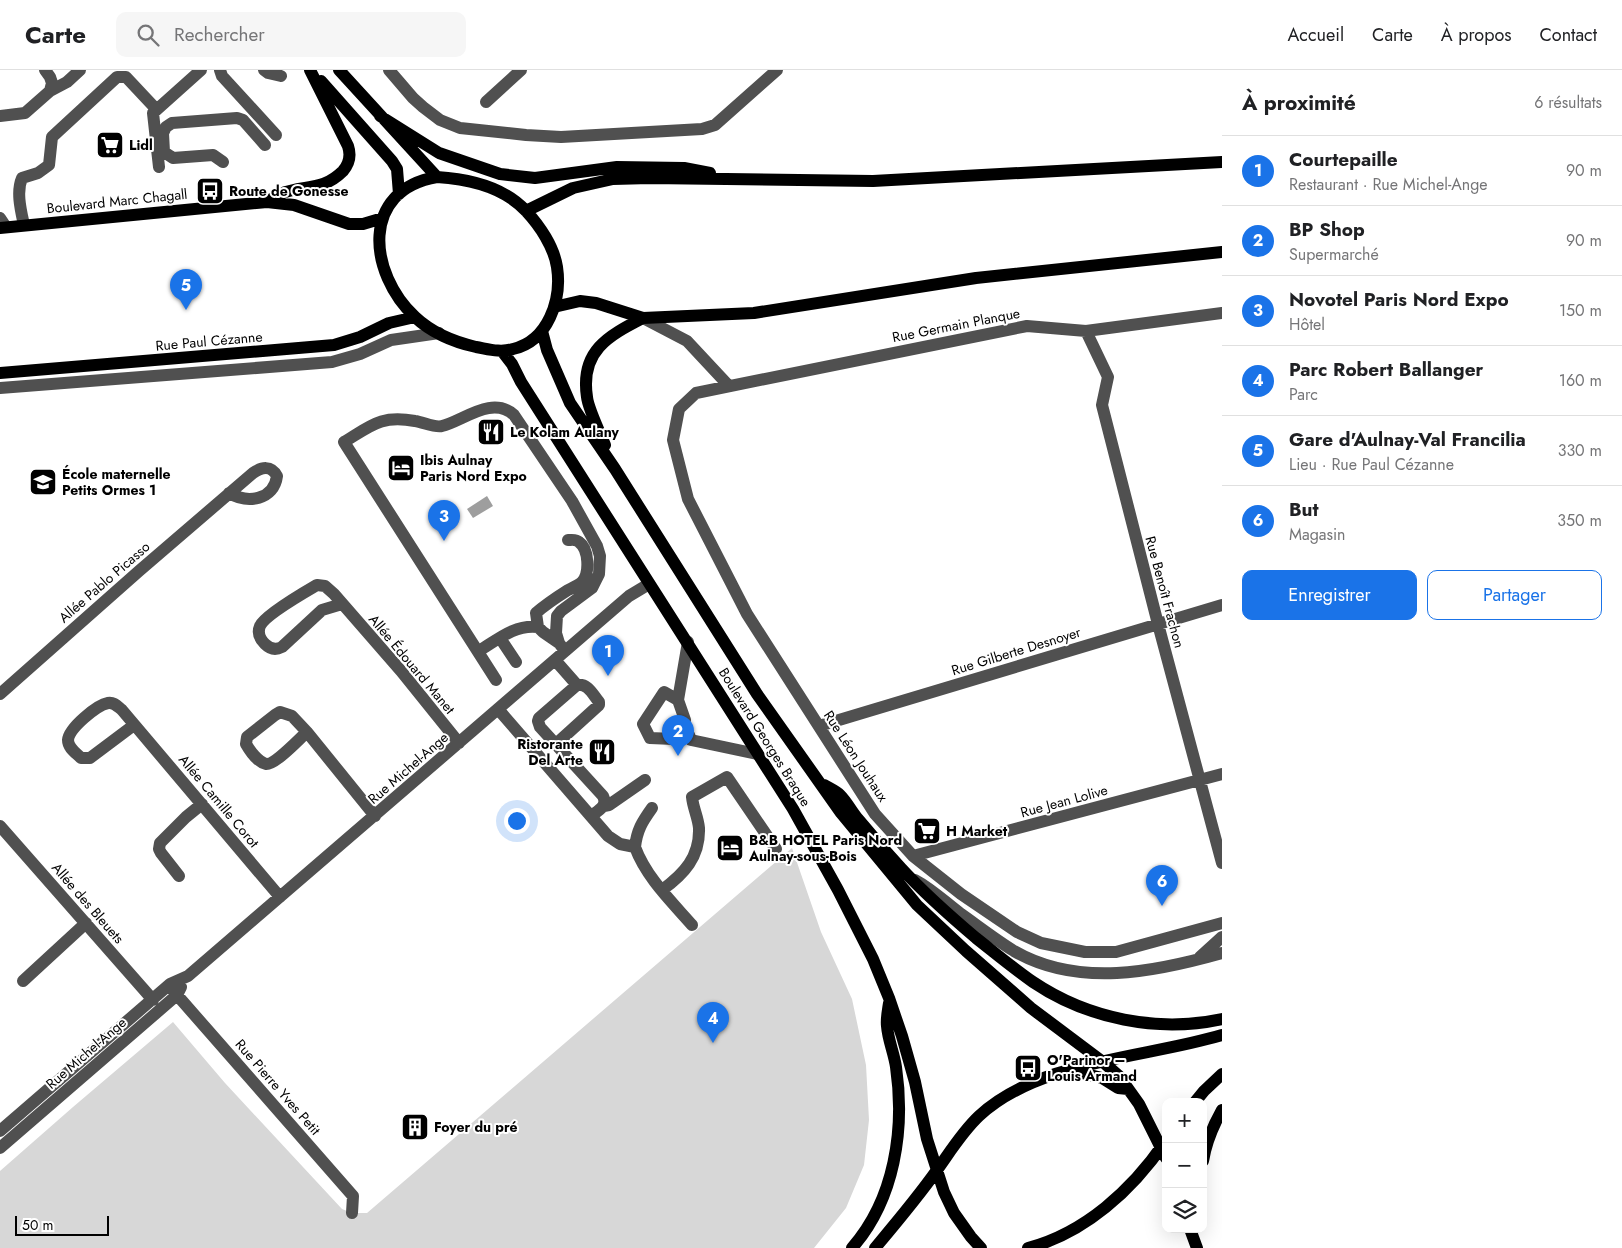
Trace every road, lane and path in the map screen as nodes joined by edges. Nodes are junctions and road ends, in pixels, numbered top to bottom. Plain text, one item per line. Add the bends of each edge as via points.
1 (44, 70) edge
2 (80, 70) edge
3 (201, 70) edge
4 (220, 70) edge
5 (264, 70) edge
6 (311, 70) edge
7 (339, 70) edge
8 (389, 70) edge
9 (521, 70) edge
10 (777, 70) edge
11 (281, 76) dead end
12 (50, 91) junction
13 (486, 102) dead end
14 (156, 109) junction
15 (0, 116) edge
16 (380, 116) junction
17 (276, 135) dead end
18 (266, 145) dead end
19 (223, 162) dead end
20 (1222, 162) edge
21 (159, 166) dead end
22 (437, 176) junction
23 (747, 179) junction
24 (398, 194) junction
25 (267, 202) junction
26 (526, 211) junction
27 (382, 218) junction
28 (2, 224) edge
29 (24, 225) junction
30 (1222, 252) edge
31 (554, 307) junction
32 (1222, 313) edge
33 (415, 316) junction
34 (643, 318) junction
35 (1086, 330) junction
36 (542, 331) junction
37 (439, 333) junction
38 (502, 351) junction
39 (3, 373) edge
40 (729, 386) junction
41 (1, 392) edge
42 (615, 469) junction
43 (229, 493) dead end
44 (568, 540) dead end
45 (649, 584) junction
46 (342, 604) junction
47 (1222, 605) edge
48 (1158, 624) junction
49 (538, 627) junction
50 (500, 638) junction
51 (688, 642) junction
52 (560, 651) junction
53 (479, 652) junction
54 (516, 662) dead end
55 (496, 680) dead end
56 (577, 686) junction
57 (0, 694) edge
58 (678, 700) junction
59 (498, 709) junction
60 (685, 720) dead end
61 (134, 725) junction
62 (819, 726) junction
63 (307, 732) junction
64 (459, 744) junction
65 (556, 744) junction
66 (757, 754) junction
67 (1222, 774) edge
68 (646, 780) dead end
69 (1201, 780) junction
70 (818, 781) junction
71 (202, 804) junction
72 (604, 806) junction
73 (652, 808) dead end
74 (375, 816) junction
75 (591, 816) junction
76 (0, 826) edge
77 (635, 847) junction
78 (776, 849) dead end
79 (913, 856) junction
80 (1222, 863) edge
81 (179, 876) dead end
82 (908, 876) junction
83 (662, 890) junction
84 (280, 897) junction
85 (1222, 923) edge
86 (86, 924) junction
87 (692, 925) dead end
88 (1222, 937) edge
89 (1222, 953) edge
90 (1197, 960) junction
91 (23, 981) dead end
92 (174, 989) junction
93 (889, 998) junction
94 (153, 1000) junction
95 (1222, 1019) edge
96 (1222, 1036) edge
97 (1103, 1062) junction
98 (1070, 1070) junction
99 (1222, 1074) edge
100 (1128, 1089) junction
101 (1198, 1098) edge
102 (1222, 1110) edge
103 (4, 1130) edge
104 (1207, 1144) edge
105 (1162, 1145) edge
106 (0, 1148) edge
107 (1162, 1151) edge
108 (936, 1171) junction
109 (352, 1213) dead end
110 (1191, 1233) edge
111 (852, 1248) edge
112 (875, 1248) edge
113 (981, 1248) edge
114 (1028, 1248) edge
115 (1197, 1248) edge

1 - 12 street via 52,83
2 - 12 street
3 - 14 street
4 - 17 street
5 - 11 street
6 - 24 main road via 397,168
6 - 25 main road via 348,146 350,153 346,167 325,184 281,194
7 - 16 main road
8 - 10 street via 413,98 440,120 460,128 561,137 702,129 715,125
9 - 13 street
12 - 15 street via 25,113
14 - 21 street via 153,113
14 - 29 street via 126,77 117,77 52,137 48,165 38,173 22,178 19,184
16 - 22 main road
16 - 23 main road via 439,153 500,174 535,178 617,167 684,168
18 - 19 street via 243,120 237,118 172,123 166,127 163,133 164,152 168,156 212,155
20 - 23 main road via 873,181
22 - 24 main road via 424,179
22 - 26 main road via 471,181 498,191
23 - 26 main road via 613,179 572,188
24 - 27 main road
25 - 27 main road, Boulevard Marc Chagall via 294,205 349,224 363,224
25 - 29 main road, Boulevard Marc Chagall
26 - 31 main road via 549,242 557,267
27 - 33 main road via 379,252 387,277 401,301
28 - 29 main road, Boulevard Marc Chagall
30 - 34 main road via 976,278 754,313
31 - 34 main road via 580,301
31 - 36 main road
32 - 35 street, Rue Germain Planque
33 - 37 main road
33 - 39 main road, Rue Paul Cézanne via 334,345
34 - 40 street via 687,341
34 - 42 main road via 607,338 595,352 587,373 586,398
35 - 40 street, Rue Germain Planque via 1028,326
35 - 48 street, Rue Benoît Frachon via 1108,377 1102,405
36 - 38 main road via 530,342
36 - 42 main road, Boulevard Georges Braque via 546,350 570,403
37 - 38 main road via 466,345
37 - 41 street via 391,340 332,362
38 - 45 main road, Boulevard Georges Braque
39 - 41 street
40 - 62 street, Rue Léon Jouhaux via 696,393 680,409 673,440 688,499 747,614
42 - 70 main road, Boulevard Georges Braque via 757,694
43 - 57 street, Allée Pablo Picasso
44 - 49 street via 581,543 588,566 582,582 536,613
45 - 51 main road, Boulevard Georges Braque
45 - 52 street, Rue Michel-Ange
46 - 46 street, Allée Édouard Manet via 325,586 317,585 266,618 259,634 269,647 282,647 322,610
46 - 64 street, Allée Édouard Manet
47 - 48 street, Rue Gilberte Desnoyer
48 - 62 street, Rue Gilberte Desnoyer
48 - 69 street, Rue Benoît Frachon
49 - 50 street via 522,628
49 - 52 street
50 - 53 street
50 - 54 street
51 - 58 street
51 - 66 main road, Boulevard Georges Braque
52 - 53 street via 557,616 592,588 599,574 600,556 572,501 517,420 502,408 472,412 440,427 401,419 384,420 344,442
52 - 56 street
52 - 59 street, Rue Michel-Ange
53 - 55 street
56 - 65 street via 539,718 540,727
56 - 65 street via 586,686 600,702 599,705
58 - 60 street
58 - 66 street via 664,692 643,724 650,738 684,739
59 - 64 street, Rue Michel-Ange
59 - 75 street
61 - 61 street, Allée Camille Corot via 122,710 114,704 107,704 89,714 72,730 69,746 81,758 90,758
61 - 71 street, Allée Camille Corot
62 - 79 street, Rue Léon Jouhaux via 875,814
63 - 63 street via 268,764 258,759 246,744 247,737 257,727 280,712 292,716
63 - 74 street
64 - 74 street, Rue Michel-Ange
65 - 72 street via 604,796
66 - 93 main road, Boulevard Georges Braque via 793,809 838,890
67 - 69 street, Rue Jean Lolive
68 - 72 street
69 - 79 street, Rue Jean Lolive
69 - 80 street, Rue Benoît Frachon
70 - 82 main road via 840,795
70 - 97 main road, Boulevard Georges Braque via 870,850 917,904 1031,1008
71 - 81 street via 160,841 161,854
71 - 84 street, Allée Camille Corot
72 - 75 street
73 - 77 street via 641,822
74 - 84 street, Rue Michel-Ange
75 - 77 street via 608,836 620,844
76 - 86 street, Allée des Bleuets
77 - 83 street via 640,860
78 - 83 street via 727,778 692,797 699,829 694,856 678,879
79 - 85 street, Rue Léon Jouhaux via 1017,932 1041,943 1076,951 1116,952
82 - 90 street via 929,887 1014,951 1047,966 1111,974
82 - 95 main road via 1000,958 1061,998 1114,1018 1151,1024
83 - 87 street
84 - 92 street, Rue Michel-Ange
86 - 91 street
86 - 94 street, Allée des Bleuets
88 - 90 street
89 - 90 street
92 - 94 street, Rue Michel-Ange
92 - 103 street, Rue Michel-Ange
92 - 109 street, Rue Pierre Yves Petit via 353,1196
93 - 108 main road, Boulevard Georges Braque via 912,1073
93 - 111 main road via 887,1026 896,1065 898,1138 885,1192 873,1219
94 - 103 street, Rue Michel-Ange
96 - 97 main road
97 - 98 main road
97 - 100 main road, Boulevard Georges Braque
98 - 100 main road
98 - 108 main road via 1009,1094 979,1116
99 - 101 main road
100 - 105 main road, Boulevard Georges Braque via 1140,1104
102 - 104 main road
103 - 106 street, Rue Michel-Ange
107 - 114 main road via 1112,1202 1078,1228
108 - 112 main road
108 - 113 main road, Boulevard Georges Braque via 954,1213
110 - 115 main road

